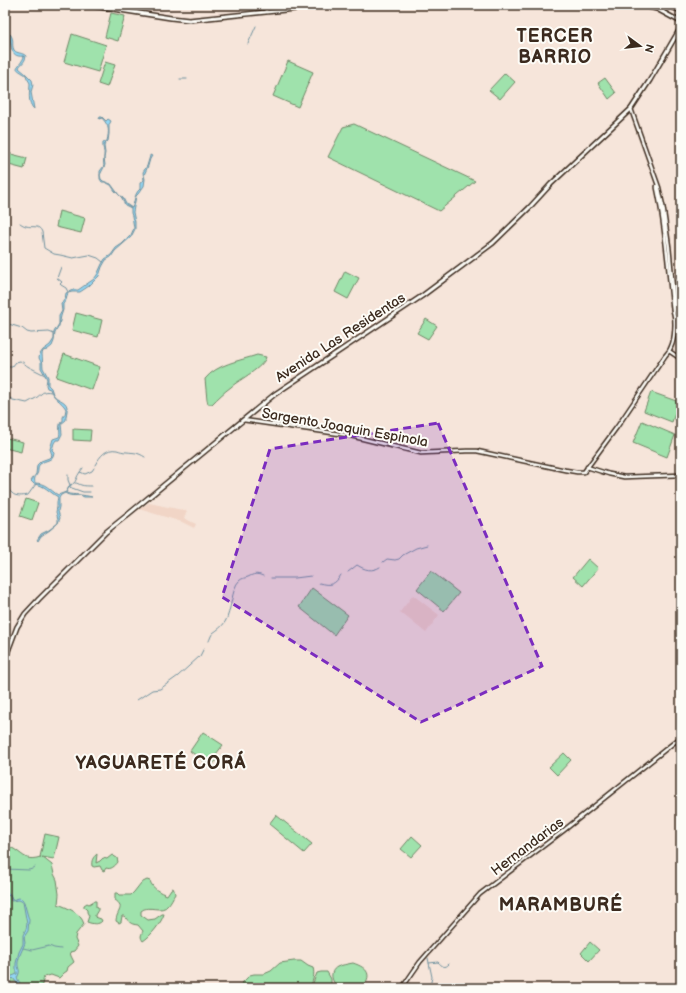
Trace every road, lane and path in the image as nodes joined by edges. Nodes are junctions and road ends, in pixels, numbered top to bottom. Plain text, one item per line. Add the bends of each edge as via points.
1 (88, 5) edge
2 (269, 5) edge
3 (334, 5) edge
4 (614, 5) edge
5 (661, 5) edge
6 (666, 5) edge
7 (649, 7) junction
8 (681, 11) edge
9 (263, 12) junction
10 (663, 12) junction
11 (681, 22) edge
12 (681, 27) edge
13 (631, 108) junction
14 (681, 310) edge
15 (674, 320) junction
16 (669, 352) junction
17 (681, 359) edge
18 (243, 420) junction
19 (586, 469) junction
20 (681, 475) edge
21 (5, 659) edge
22 (681, 736) edge
23 (402, 988) edge

1 - 9 main road via 189,20
2 - 9 street
3 - 9 main road
4 - 7 main road
5 - 7 main road
6 - 8 main road
6 - 10 street
7 - 10 main road
10 - 11 main road
12 - 13 main road, Avenida Las Residentas
13 - 15 street via 658,186
13 - 18 main road, Avenida Las Residentas via 493,243 422,296 275,394
14 - 15 street
15 - 16 street via 673,342
16 - 17 street
16 - 19 street
18 - 19 street, Sargento Joaquin Espinola via 347,435 419,453 477,451 581,473
18 - 21 main road, Avenida Las Residentas via 106,532 39,599 19,622
19 - 20 street, Sargento Joaquin Espinola via 624,477
22 - 23 street, Hernandarias via 480,894 420,962

